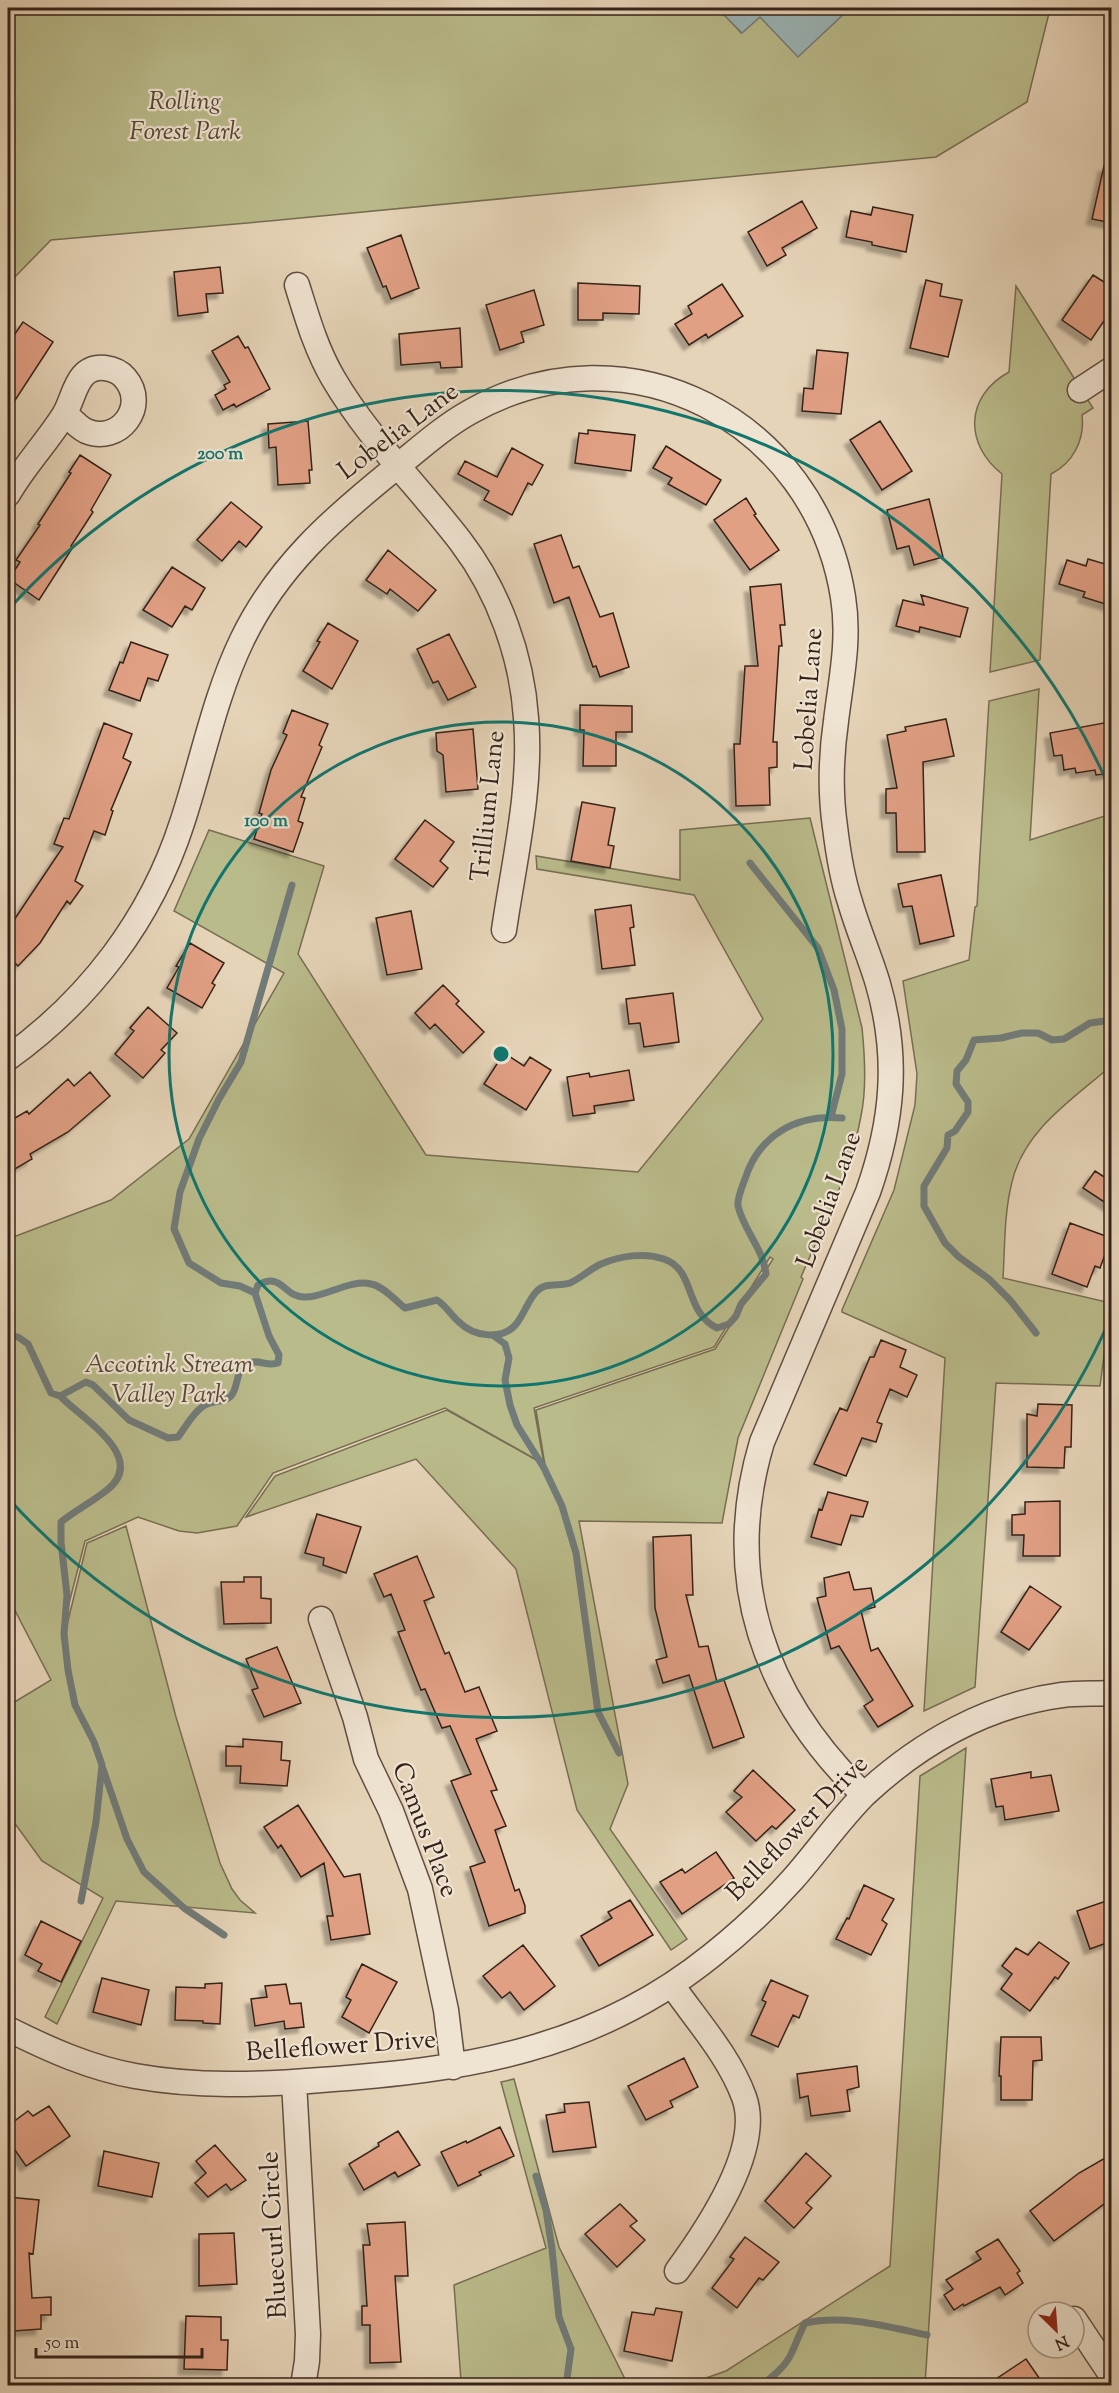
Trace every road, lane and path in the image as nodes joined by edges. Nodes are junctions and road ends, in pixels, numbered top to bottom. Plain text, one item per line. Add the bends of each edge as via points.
1 (297, 285) dead end
2 (1112, 369) edge
3 (1080, 390) dead end
4 (65, 413) dead end
5 (398, 465) junction
6 (8, 494) edge
7 (504, 930) dead end
8 (8, 1058) edge
9 (321, 1619) dead end
10 (1112, 1693) edge
11 (864, 1795) junction
12 (672, 1986) junction
13 (8, 2029) edge
14 (453, 2067) junction
15 (294, 2082) junction
16 (677, 2271) dead end
17 (1086, 2337) edge
18 (1112, 2376) edge
19 (303, 2385) edge

1 - 5 street, Trillium Lane via 317,347 333,378
2 - 3 street
4 - 6 street
5 - 7 street, Trillium Lane via 478,568 503,620 520,673 526,718 526,764
5 - 8 street, Lobelia Lane via 316,535 256,614 226,677 181,827 146,906 106,966 80,996
5 - 11 street, Lobelia Lane via 449,425 511,393 552,382 591,378 647,384 726,414 753,434 782,464 808,500 828,538 840,582 846,646 832,756 834,822 848,897 884,1011 892,1073 891,1099 881,1156 868,1192 762,1442 746,1534 756,1620 783,1693 828,1758
9 - 14 street, Camus Place via 366,1759 391,1811 420,1889 446,2010
10 - 11 street, Belleflower Drive via 1062,1695 985,1715 934,1740
11 - 12 street, Belleflower Drive via 754,1919
12 - 14 street, Belleflower Drive via 580,2032 506,2056
12 - 16 street via 733,2074 748,2116 741,2158 717,2212
13 - 15 street, Belleflower Drive via 86,2063 134,2076 185,2083
14 - 15 street, Belleflower Drive
15 - 19 street, Bluecurl Circle via 308,2334
17 - 18 street

